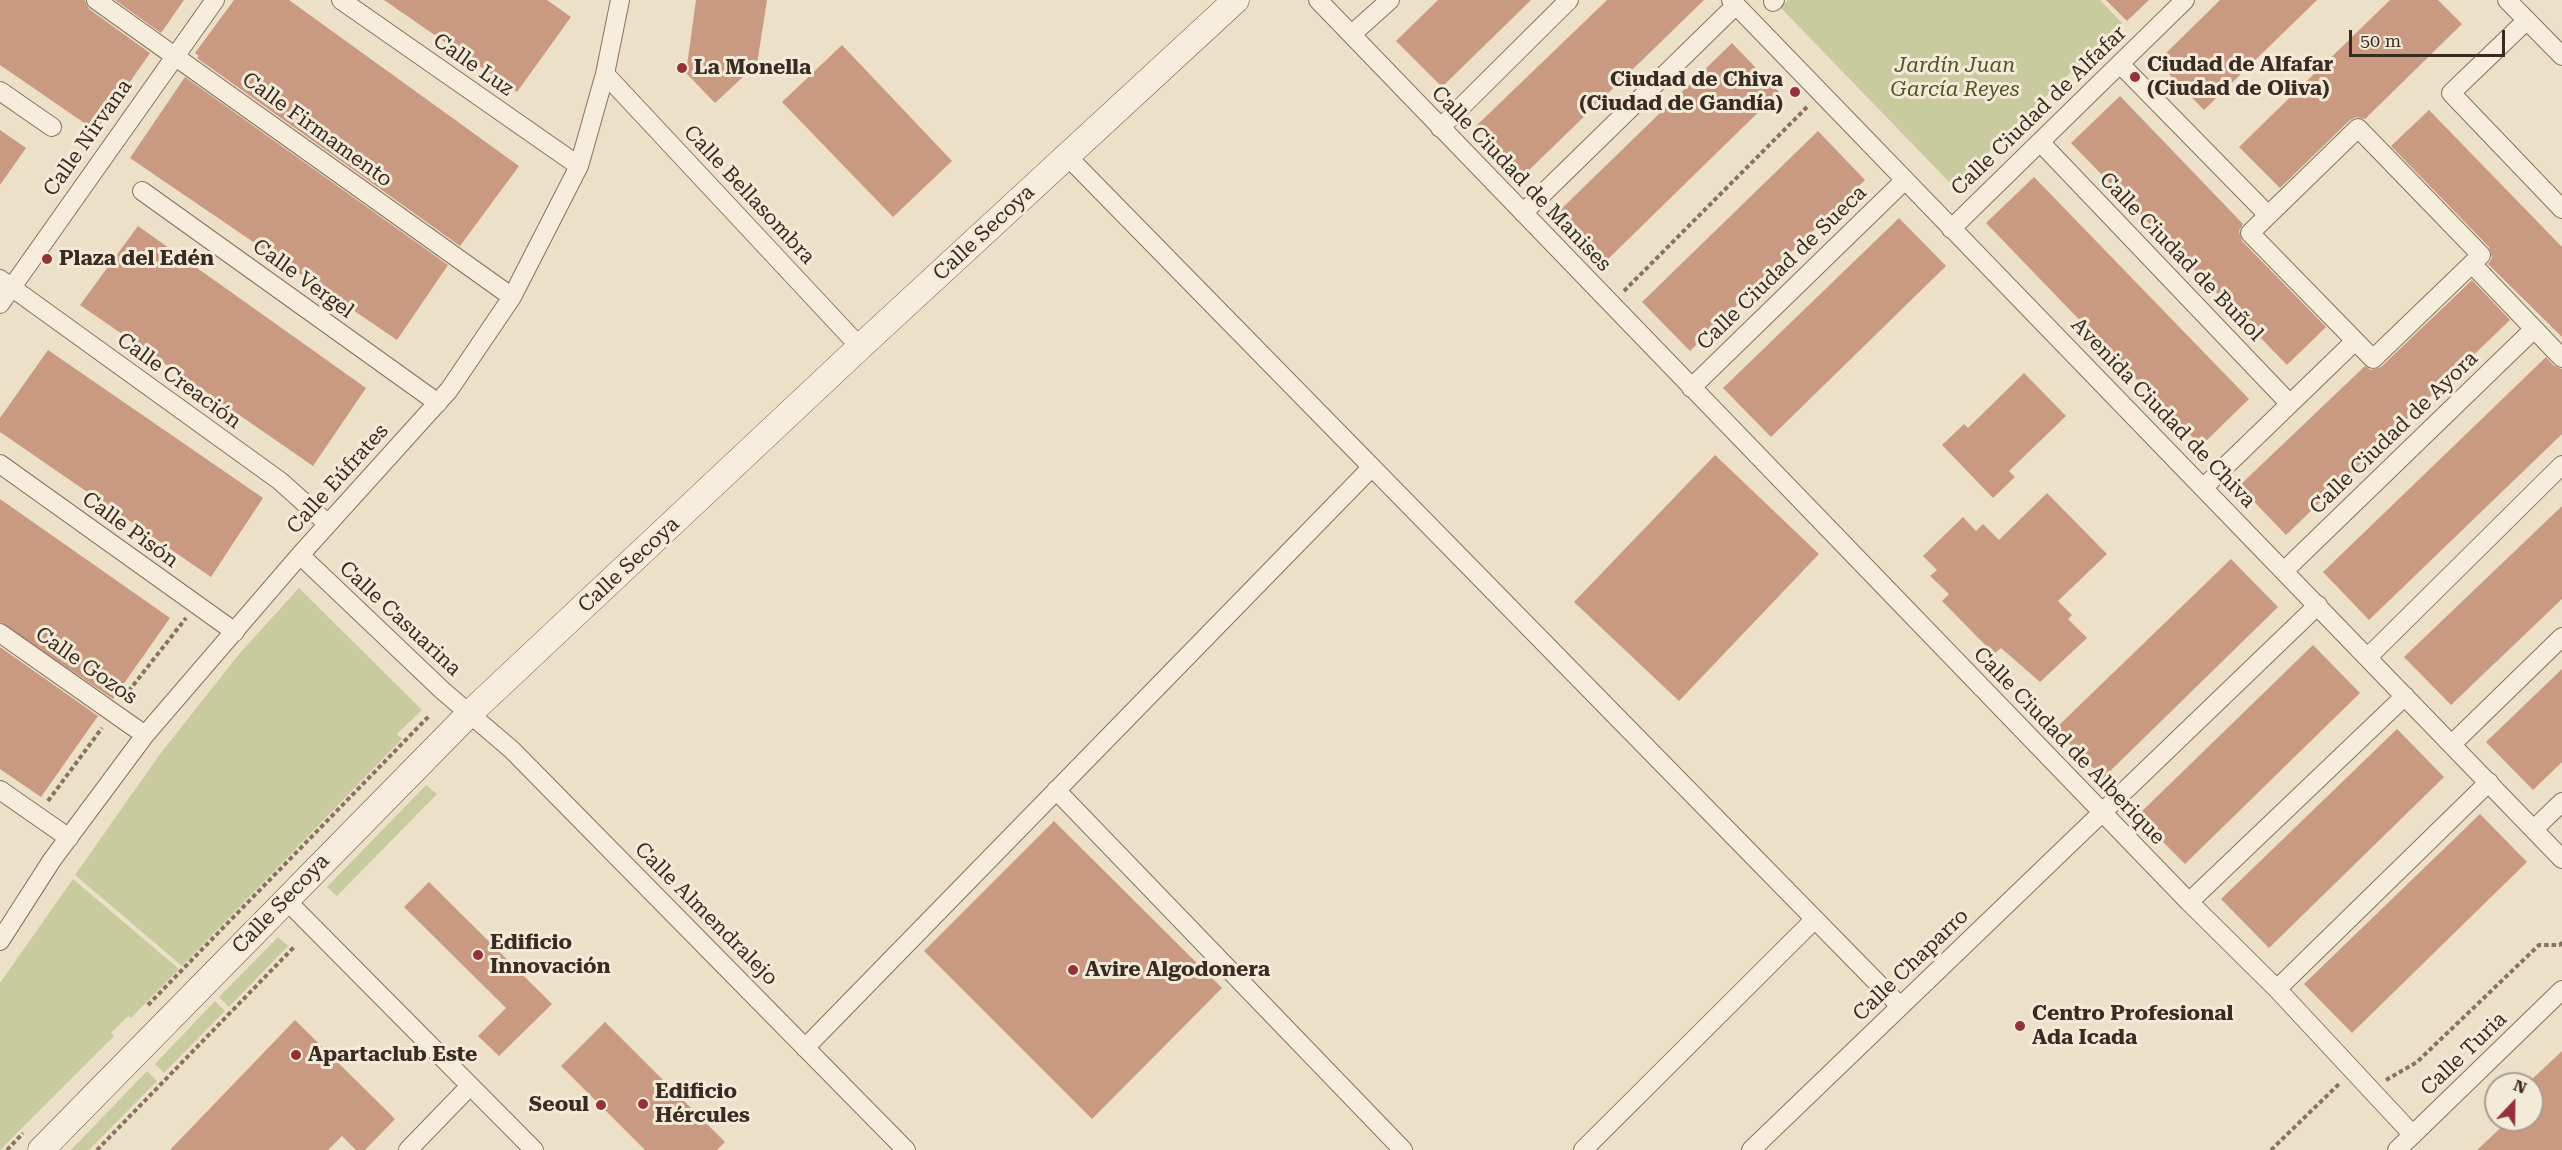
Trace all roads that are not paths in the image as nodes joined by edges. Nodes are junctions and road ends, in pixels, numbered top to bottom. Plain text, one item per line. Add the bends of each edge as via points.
1 (96, 0) edge
2 (215, 0) edge
3 (341, 0) edge
4 (1236, 0) edge
5 (1318, 0) edge
6 (1390, 0) edge
7 (1569, 0) edge
8 (2185, 0) edge
9 (2507, 0) edge
10 (1733, 2) edge
11 (615, 3) edge
12 (2527, 20) junction
13 (1352, 34) junction
14 (175, 55) junction
15 (2562, 56) edge
16 (2120, 64) junction
17 (605, 74) junction
18 (0, 91) edge
19 (52, 127) dead end
20 (1440, 128) junction
21 (2040, 142) junction
22 (1067, 156) junction
23 (579, 166) junction
24 (1905, 180) junction
25 (142, 191) dead end
26 (2562, 209) edge
27 (1523, 213) junction
28 (2268, 215) junction
29 (1951, 229) junction
30 (2472, 264) junction
31 (6, 283) edge
32 (512, 297) junction
33 (0, 304) edge
34 (2534, 329) junction
35 (2355, 341) junction
36 (860, 347) junction
37 (2562, 357) edge
38 (1691, 388) junction
39 (438, 403) junction
40 (2290, 404) junction
41 (0, 464) edge
42 (2562, 465) edge
43 (1372, 467) junction
44 (2204, 487) junction
45 (328, 524) junction
46 (300, 555) junction
47 (2284, 570) junction
48 (2318, 605) junction
49 (235, 632) junction
50 (0, 633) edge
51 (2562, 637) edge
52 (2368, 657) junction
53 (2405, 696) junction
54 (470, 714) junction
55 (145, 735) junction
56 (2452, 744) junction
57 (2488, 782) junction
58 (0, 790) edge
59 (1056, 790) junction
60 (2562, 802) edge
61 (2102, 813) junction
62 (2534, 829) junction
63 (69, 838) junction
64 (2562, 858) edge
65 (286, 900) junction
66 (2189, 902) junction
67 (1815, 919) junction
68 (0, 940) edge
69 (2277, 989) junction
70 (2562, 990) edge
71 (1900, 1006) junction
72 (805, 1048) junction
73 (471, 1086) junction
74 (2413, 1135) junction
75 (41, 1150) edge
76 (408, 1150) edge
77 (534, 1150) edge
78 (906, 1150) edge
79 (1403, 1150) edge
80 (1582, 1150) edge
81 (1751, 1150) edge
82 (2397, 1150) edge

1 - 14 street, Calle Firmamento
2 - 14 street, Calle Nirvana
3 - 23 street, Calle Luz
4 - 22 main road, Calle Secoya
5 - 13 street, Calle Ciudad de Manises
6 - 13 street
7 - 20 street
8 - 16 street, Calle Ciudad de Alfafar
9 - 12 street
10 - 24 street, Avenida Ciudad de Chiva
10 - 27 street
11 - 17 street, Calle Eúfrates
12 - 15 street
12 - 26 street via 2451,93
13 - 20 street, Calle Ciudad de Manises
14 - 31 street, Calle Nirvana
14 - 32 street, Calle Firmamento
16 - 21 street, Calle Ciudad de Alfafar
16 - 28 street
17 - 23 street, Calle Eúfrates
17 - 36 street, Calle Bellasombra
18 - 19 street
20 - 27 street, Calle Ciudad de Manises
21 - 29 street, Calle Ciudad de Alfafar
21 - 40 street, Calle Ciudad de Buñol
22 - 36 main road, Calle Secoya
22 - 43 street
23 - 32 street, Calle Eúfrates
24 - 29 street, Avenida Ciudad de Chiva
24 - 38 street, Calle Ciudad de Sueca
25 - 39 street, Calle Vergel
27 - 38 street, Calle Ciudad de Manises
28 - 30 street via 2358,128 2481,255
28 - 35 street via 2250,233
29 - 44 street, Avenida Ciudad de Chiva
30 - 34 street
30 - 35 street via 2373,359
31 - 33 street, Calle Nirvana
31 - 45 street, Calle Creación via 280,481
32 - 39 street, Calle Eúfrates
34 - 37 street
34 - 47 street, Calle Ciudad de Ayora
35 - 40 street
36 - 54 main road, Calle Secoya
38 - 61 street, Calle Ciudad de Alberique
39 - 45 street, Calle Eúfrates
40 - 44 street
41 - 49 street, Calle Pisón
42 - 52 street
43 - 59 street
43 - 67 street
44 - 47 street, Avenida Ciudad de Chiva
45 - 46 street, Calle Eúfrates
46 - 49 street, Calle Eúfrates
46 - 54 street, Calle Casuarina
47 - 48 street, Avenida Ciudad de Chiva
48 - 52 street, Avenida Ciudad de Chiva
48 - 61 street, Calle Chaparro
49 - 55 street, Calle Eúfrates
50 - 55 street, Calle Gozos
51 - 56 street
52 - 53 street, Avenida Ciudad de Chiva
53 - 56 street, Avenida Ciudad de Chiva
53 - 66 street
54 - 65 main road, Calle Secoya
54 - 72 street, Calle Almendralejo via 512,750
55 - 63 street, Calle Eúfrates
56 - 57 street, Avenida Ciudad de Chiva
57 - 62 street, Avenida Ciudad de Chiva
57 - 69 street
58 - 63 street
59 - 72 street
59 - 79 street
60 - 62 street
61 - 66 street, Calle Ciudad de Alberique
61 - 71 street, Calle Chaparro
62 - 64 street, Avenida Ciudad de Chiva
63 - 68 street, Calle Eúfrates
65 - 73 street
65 - 75 main road, Calle Secoya
66 - 69 street, Calle Ciudad de Alberique
67 - 71 street
67 - 80 street
69 - 74 street, Calle Ciudad de Alberique
70 - 74 street, Calle Turia
71 - 81 street, Calle Chaparro
72 - 78 street, Calle Almendralejo
73 - 76 street
73 - 77 street
74 - 82 street, Calle Turia

